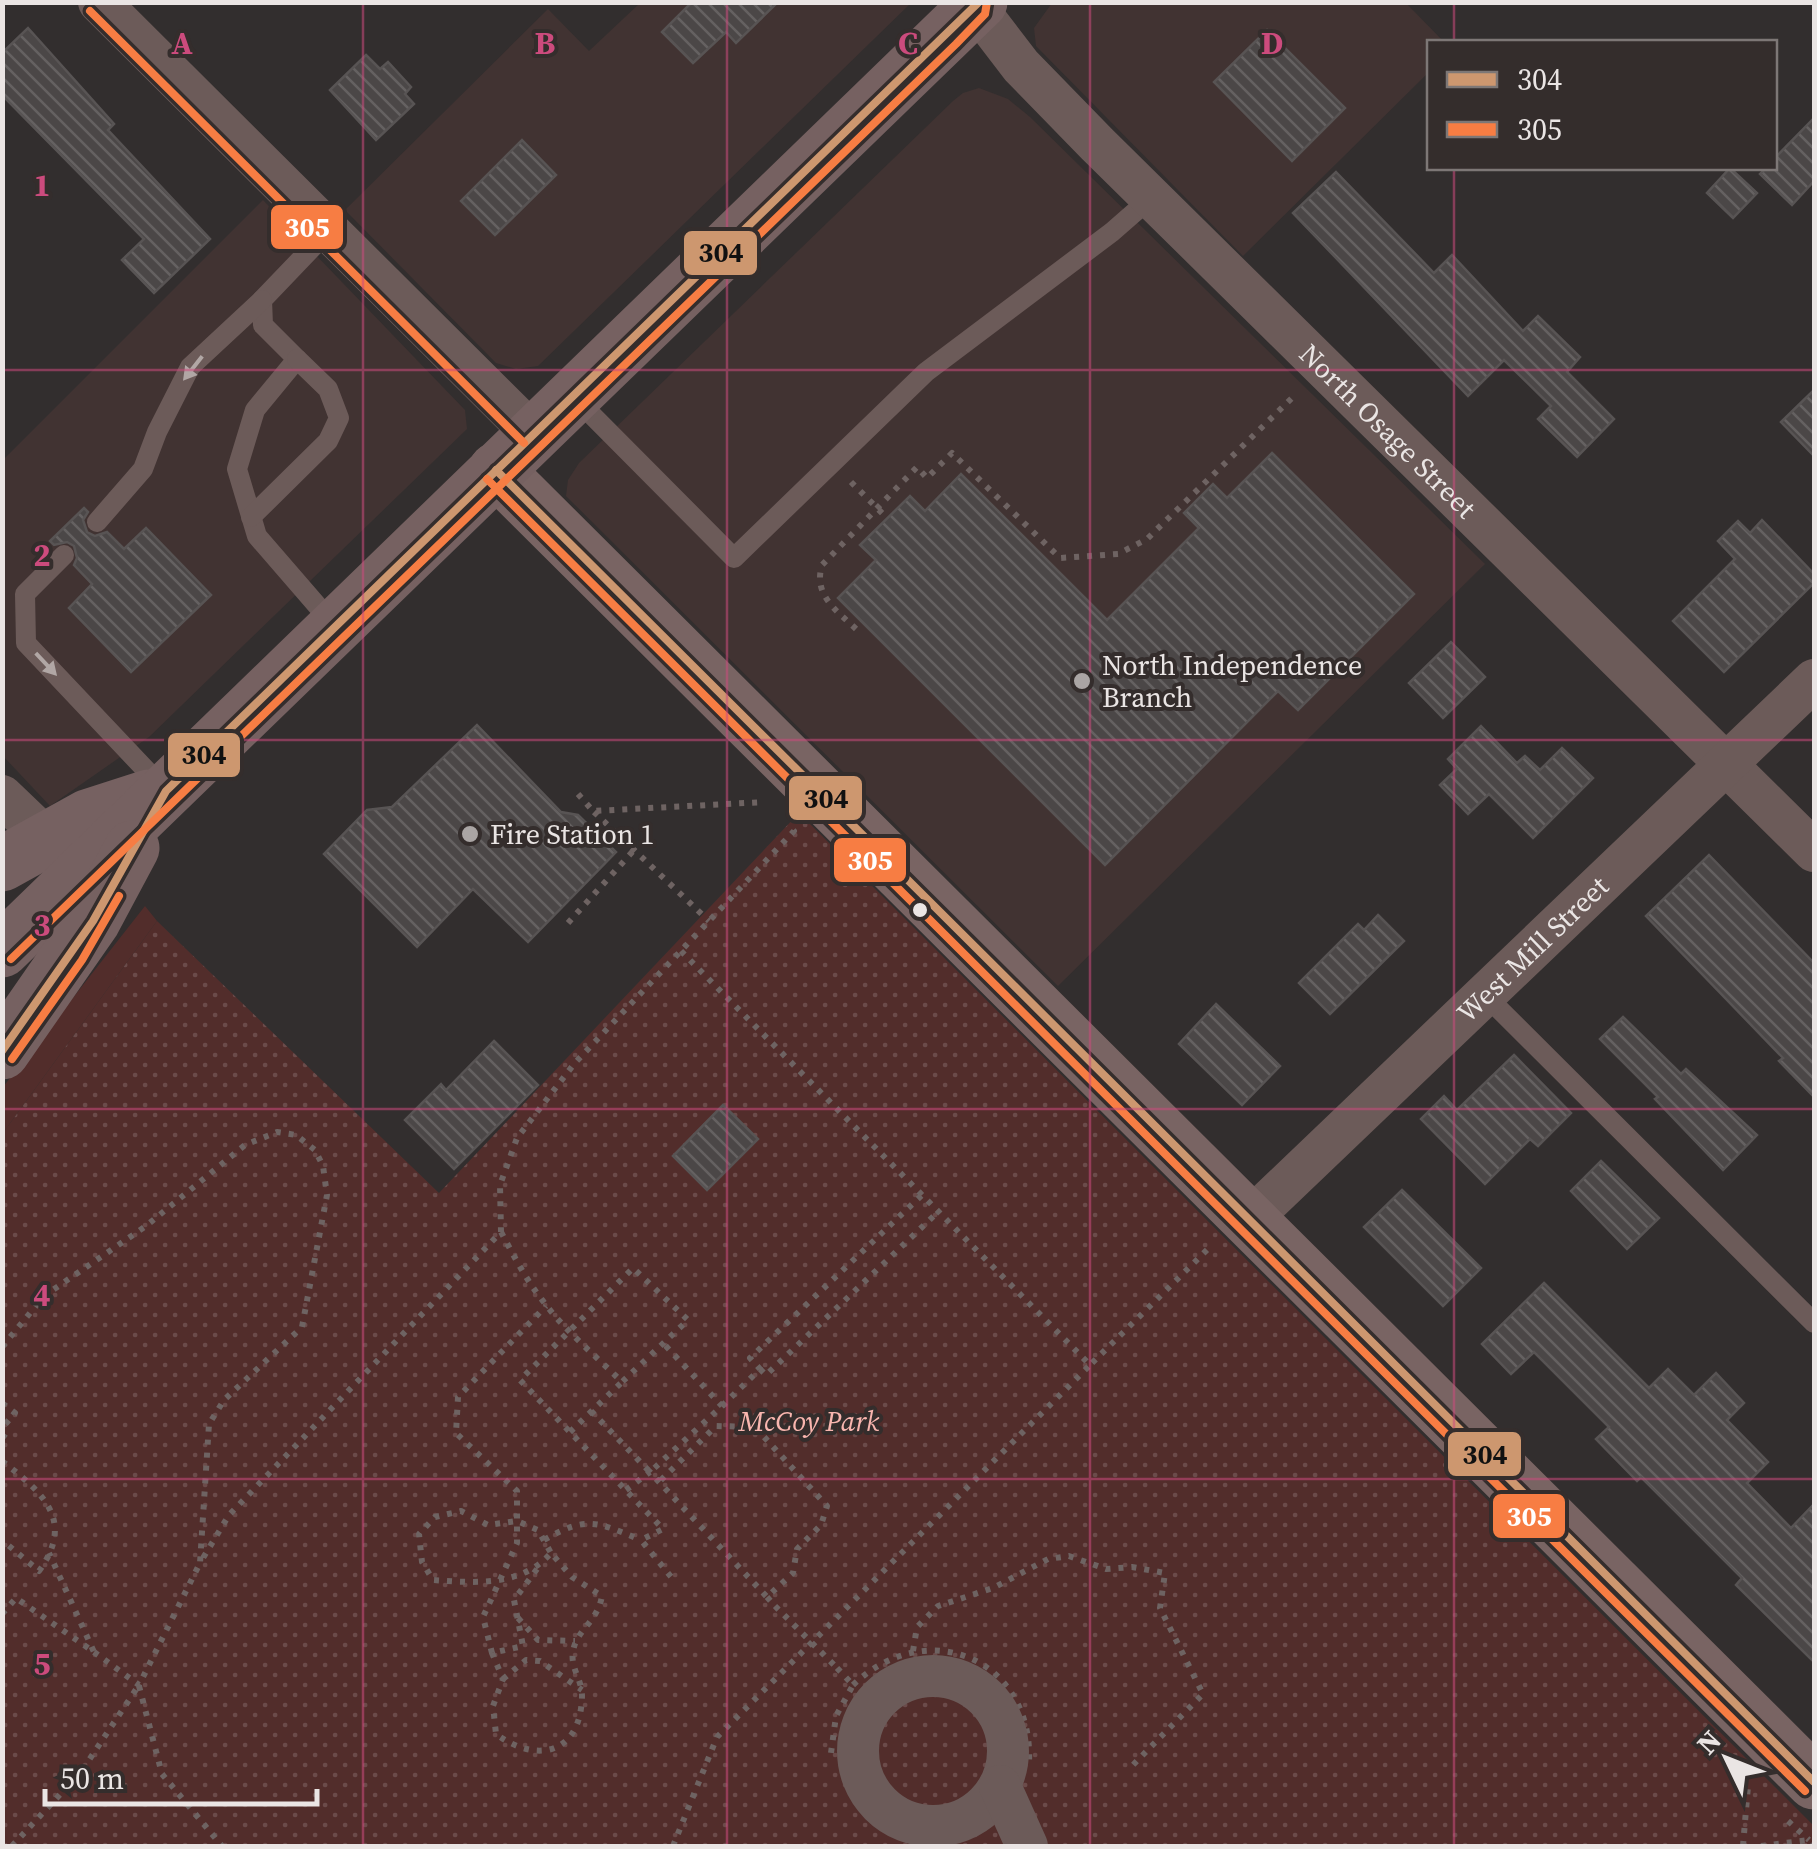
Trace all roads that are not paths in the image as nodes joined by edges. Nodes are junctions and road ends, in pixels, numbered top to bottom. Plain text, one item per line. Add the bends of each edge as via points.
1 (99, 2) edge
2 (976, 4) edge
3 (1152, 198) junction
4 (330, 230) junction
5 (262, 300) junction
6 (297, 360) junction
7 (573, 396) junction
8 (514, 452) junction
9 (252, 517) junction
10 (98, 522) dead end
11 (64, 555) dead end
12 (336, 627) junction
13 (1814, 680) edge
14 (1727, 766) junction
15 (166, 791) junction
16 (2, 796) edge
17 (25, 851) edge
18 (1814, 851) edge
19 (2, 950) edge
20 (1486, 996) junction
21 (2, 1052) edge
22 (1224, 1227) junction
23 (1814, 1323) edge
24 (1014, 1781) junction
25 (1799, 1800) edge
26 (1027, 1846) edge

1 - 4 street
2 - 3 street, North Osage Street via 1020,66
2 - 7 main road
3 - 7 lane via 926,372 734,558
3 - 14 street, North Osage Street
4 - 5 lane
4 - 8 street
5 - 6 lane via 263,325
5 -> 10 lane via 190,368 143,470
6 - 9 lane via 255,410 236,469
6 - 9 lane via 328,390 339,418 328,442
7 - 8 main road
8 - 12 main road
8 - 22 street
9 - 12 lane via 258,536
11 -> 15 lane via 25,594 26,643
12 - 15 main road
13 - 14 street, West Mill Street
14 - 18 street, North Osage Street
14 - 20 street, West Mill Street
15 - 17 main road via 87,817
15 - 19 main road
15 - 21 main road via 93,920
16 - 17 street
20 - 22 street, West Mill Street
20 - 23 lane
22 - 25 street
24 - 24 street via 998,1712 960,1680 910,1678 870,1708 860,1730 857,1755 874,1800 916,1826 965,1820
24 - 26 street

